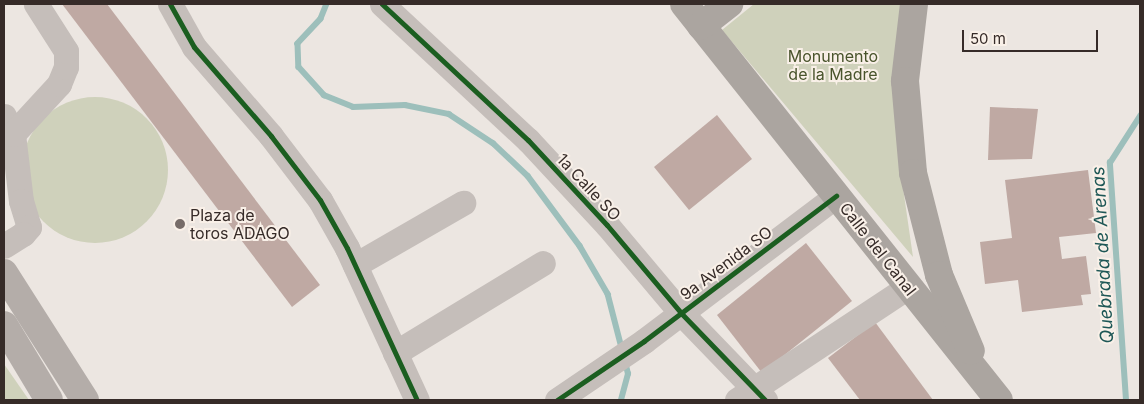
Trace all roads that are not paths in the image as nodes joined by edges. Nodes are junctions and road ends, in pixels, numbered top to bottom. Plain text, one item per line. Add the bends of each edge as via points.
1 (36, 4) edge
2 (170, 4) edge
3 (382, 4) edge
4 (684, 4) edge
5 (729, 4) edge
6 (914, 4) edge
7 (701, 26) junction
8 (8, 125) edge
9 (836, 196) junction
10 (463, 203) dead end
11 (4, 246) edge
12 (543, 263) dead end
13 (355, 265) junction
14 (4, 273) edge
15 (908, 287) junction
16 (681, 312) junction
17 (4, 325) edge
18 (395, 353) junction
19 (993, 395) edge
20 (752, 396) edge
21 (49, 400) edge
22 (85, 400) edge
23 (417, 400) edge
24 (557, 400) edge

1 - 8 street via 66,51 66,67 59,84
2 - 13 street via 194,47 272,136 320,200
3 - 16 street, 1a Calle SO via 528,140 607,225
4 - 7 highway, Calle del Canal
5 - 7 highway
6 - 19 highway via 905,81 912,173 939,275
7 - 9 highway, Calle del Canal
8 - 11 street via 21,201 29,227
9 - 15 highway, Calle del Canal
9 - 16 street, 9a Avenida SO
10 - 13 street
12 - 18 street
13 - 18 street
14 - 22 main road
15 - 19 highway, Calle del Canal
15 - 20 street
16 - 20 street, 1a Calle SO
16 - 24 street, 9a Avenida SO
17 - 21 main road
18 - 23 street

